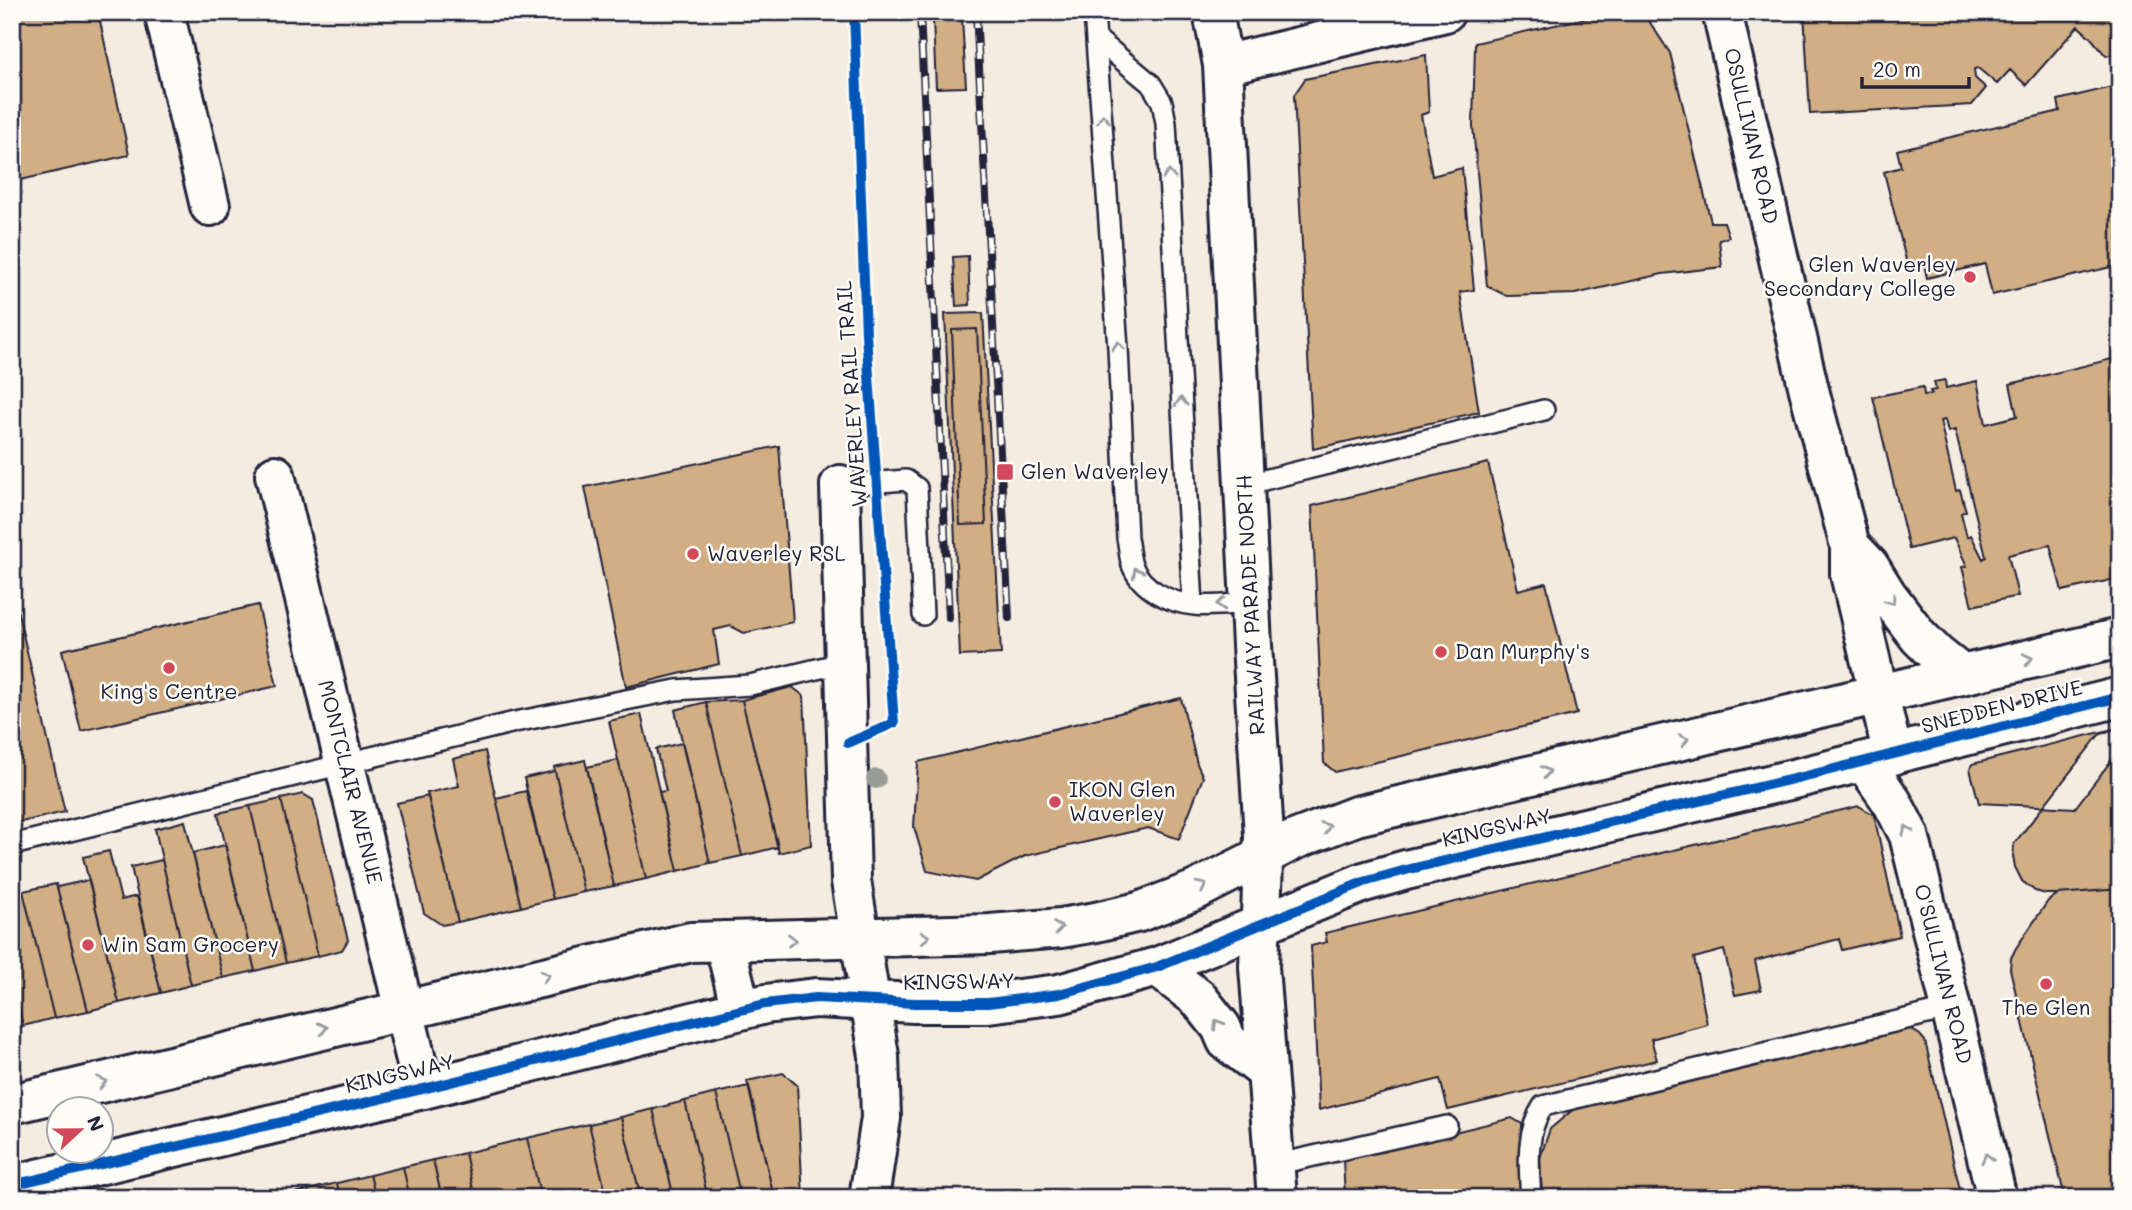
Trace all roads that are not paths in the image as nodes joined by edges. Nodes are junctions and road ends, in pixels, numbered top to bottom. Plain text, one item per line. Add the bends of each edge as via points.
1 (164, 12) edge
2 (1094, 12) edge
3 (1213, 12) edge
4 (1445, 12) edge
5 (1722, 12) edge
6 (1097, 39) junction
7 (1223, 65) junction
8 (210, 206) dead end
9 (1544, 410) dead end
10 (275, 475) dead end
11 (840, 485) joint
12 (1244, 485) junction
13 (1850, 546) junction
14 (1250, 603) junction
15 (1193, 605) junction
16 (923, 615) dead end
17 (2120, 638) edge
18 (846, 662) junction
19 (1961, 674) junction
20 (1877, 694) junction
21 (2120, 697) edge
22 (1878, 758) junction
23 (345, 765) junction
24 (12, 845) edge
25 (1264, 855) junction
26 (1259, 925) junction
27 (859, 938) junction
28 (724, 941) junction
29 (1157, 967) junction
30 (870, 999) junction
31 (1952, 1008) junction
32 (405, 1009) junction
33 (741, 1010) junction
34 (1266, 1071) junction
35 (423, 1089) junction
36 (12, 1104) edge
37 (1447, 1126) dead end
38 (1275, 1181) edge
39 (12, 1185) edge
40 (869, 1198) edge
41 (1531, 1198) edge
42 (1997, 1198) edge

1 - 8 street
2 - 6 lane
3 - 7 street, RAILWAY PARADE NORTH
4 - 7 street
5 - 13 street, OSULLIVAN ROAD via 1809,390
15 -> 6 lane via 1166,123 1162,102 1151,84
15 -> 6 lane via 1149,589 1132,565 1127,538
7 - 12 street, RAILWAY PARADE NORTH
9 - 12 lane
10 - 23 street, MONTCLAIR AVENUE
11 - 16 lane via 906,480 917,488
11 - 18 street
12 - 14 street, RAILWAY PARADE NORTH
13 -> 19 street, OSULLIVAN ROAD via 1919,637
13 - 20 street, OSULLIVAN ROAD via 1850,574
14 -> 15 lane
14 - 25 street, RAILWAY PARADE NORTH
19 -> 17 street, SNEDDEN DRIVE
18 - 23 lane via 750,685 676,690 515,722
18 - 27 street via 851,881
19 - 20 street, SNEDDEN DRIVE
20 - 22 street, O'SULLIVAN ROAD
25 -> 20 street, KINGSWAY via 1356,816
21 - 22 street, SNEDDEN DRIVE
22 - 26 street, KINGSWAY via 1406,870
31 -> 22 street, O'SULLIVAN ROAD via 1909,835
23 - 24 lane
23 - 32 street, MONTCLAIR AVENUE
25 - 26 street, RAILWAY PARADE NORTH
27 -> 25 street, KINGSWAY via 1029,932 1096,922 1172,900
26 - 29 street, KINGSWAY
26 - 34 street, RAILWAY PARADE NORTH
28 -> 27 street, KINGSWAY
27 - 30 street
32 -> 28 street, KINGSWAY via 691,942
28 - 33 street
29 - 30 street, KINGSWAY via 1018,1001
34 -> 29 street via 1227,1041 1198,998
30 - 33 street, KINGSWAY via 787,1000
30 - 40 street via 881,1118
31 - 41 lane via 1543,1106 1535,1117 1528,1162
42 -> 31 street, O'SULLIVAN ROAD
32 - 35 street, MONTCLAIR AVENUE
36 -> 32 street, KINGSWAY
33 - 35 street, KINGSWAY
34 - 38 street, RAILWAY PARADE NORTH
35 - 39 street, KINGSWAY
37 - 38 lane

